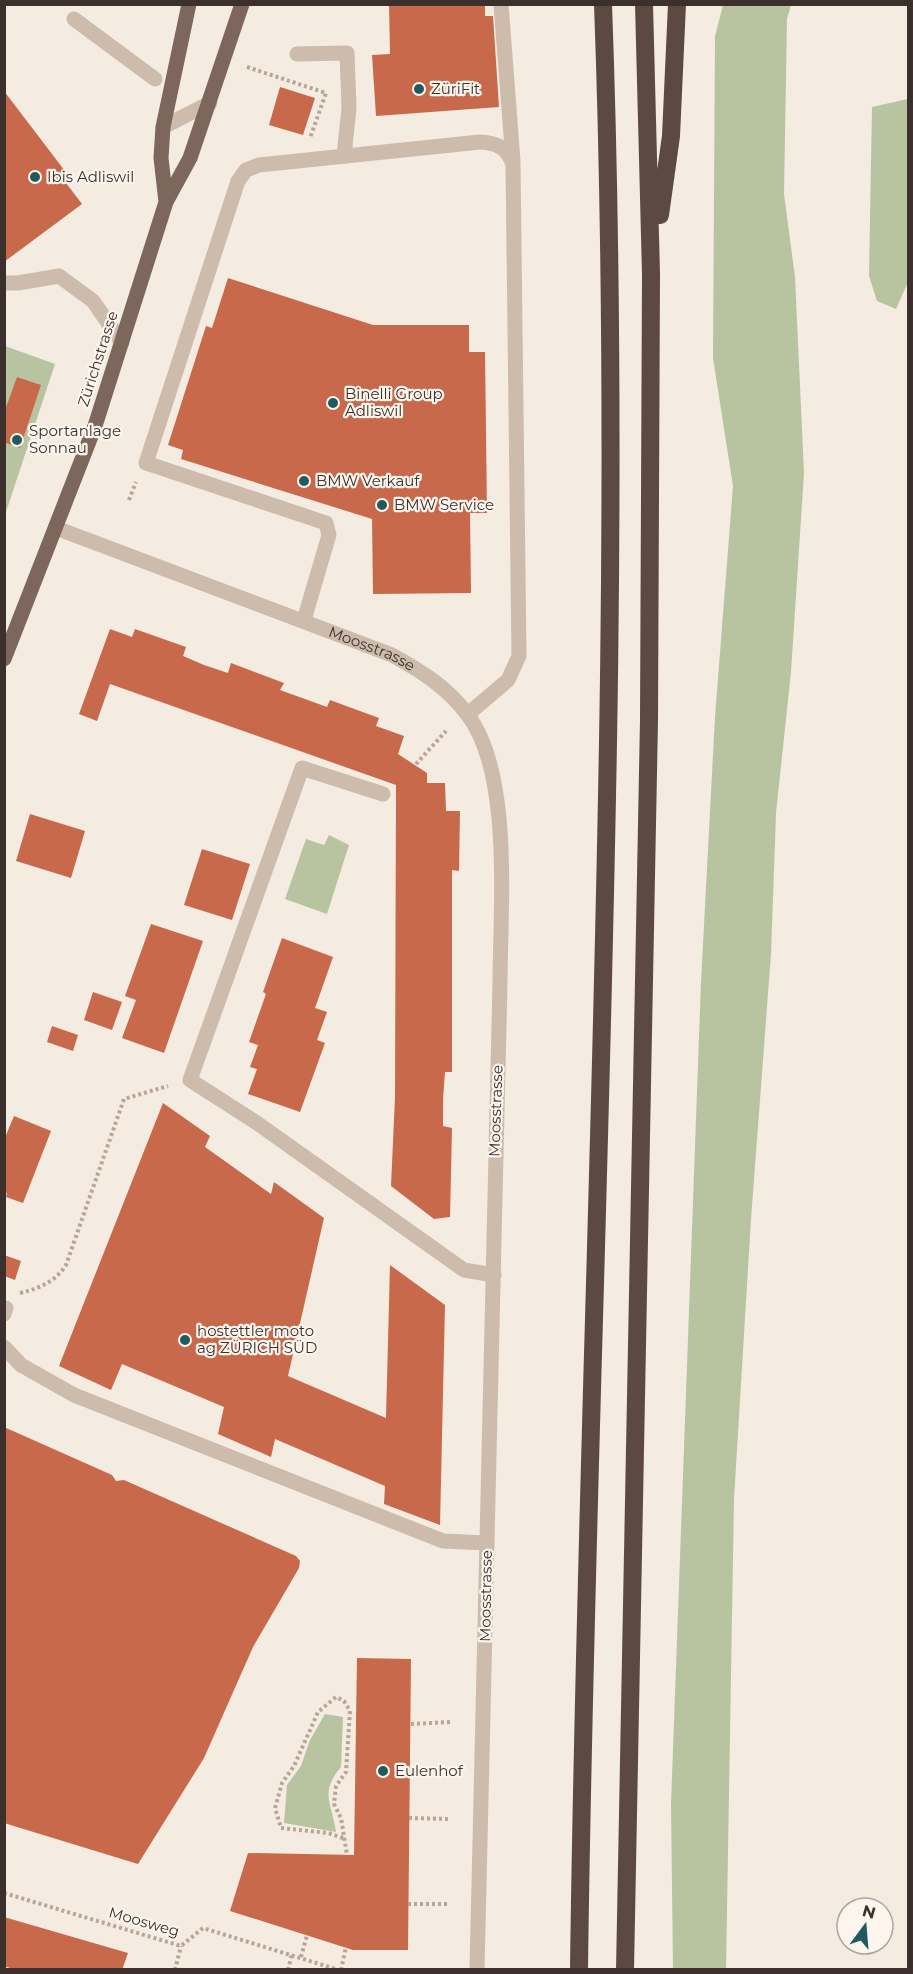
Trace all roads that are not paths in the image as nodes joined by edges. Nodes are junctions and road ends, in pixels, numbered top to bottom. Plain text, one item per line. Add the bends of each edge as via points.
1 (189, 4) edge
2 (242, 4) edge
3 (501, 4) edge
4 (603, 4) edge
5 (644, 4) edge
6 (677, 4) edge
7 (74, 19) dead end
8 (297, 54) dead end
9 (155, 78) dead end
10 (210, 103) junction
11 (163, 127) junction
12 (344, 156) junction
13 (513, 164) junction
14 (166, 202) junction
15 (651, 274) junction
16 (4, 283) edge
17 (122, 344) junction
18 (56, 528) junction
19 (304, 620) junction
20 (4, 659) edge
21 (468, 714) junction
22 (383, 794) dead end
23 (494, 1275) junction
24 (4, 1347) edge
25 (487, 1543) junction
26 (477, 1970) edge
27 (579, 1970) edge
28 (625, 1970) edge

1 - 11 main road, Zürichstrasse
2 - 10 main road, Zürichstrasse
3 - 13 street
4 - 27 highway via 611,397 608,726
5 - 15 highway
6 - 15 highway via 671,136
7 - 9 street
8 - 12 street via 346,53 349,108
10 - 11 street
10 - 14 main road, Zürichstrasse via 190,158
11 - 14 main road, Zürichstrasse via 161,159
12 - 13 street via 480,142 509,152
12 - 19 street via 259,165 246,170 238,182 146,463 326,523 329,535
13 - 21 street via 519,656 508,680
14 - 17 main road, Zürichstrasse
15 - 28 highway via 649,720
16 - 17 street via 59,276 93,301
17 - 18 main road, Zürichstrasse
18 - 19 street, Moosstrasse
18 - 20 main road, Zürichstrasse
19 - 21 street, Moosstrasse via 422,671
21 - 23 street, Moosstrasse via 487,748 492,766 500,857
22 - 23 street via 303,768 190,1080 464,1270
23 - 25 street, Moosstrasse
24 - 25 street via 21,1365 74,1395 443,1542
25 - 26 street, Moosstrasse

